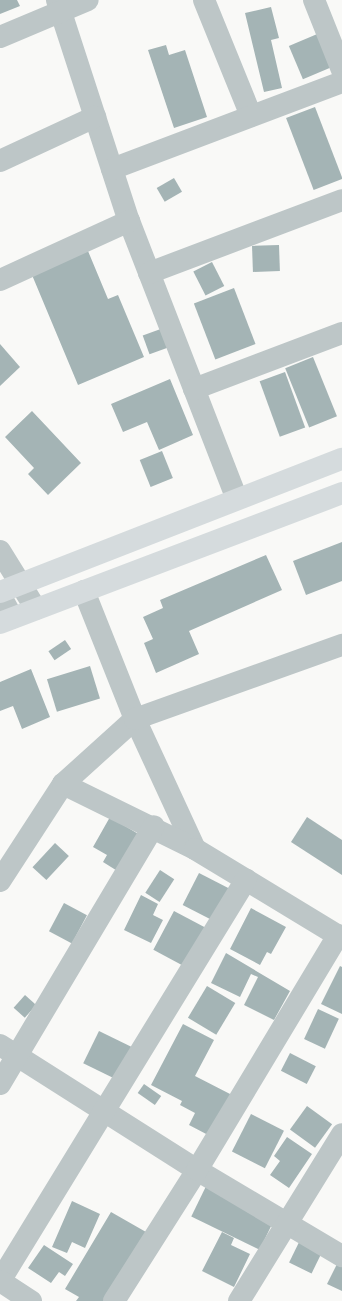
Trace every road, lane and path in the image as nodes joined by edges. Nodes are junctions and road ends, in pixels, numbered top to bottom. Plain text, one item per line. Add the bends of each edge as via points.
1 (88, 0) edge
2 (204, 0) edge
3 (314, 0) edge
4 (59, 6) edge
5 (0, 37) edge
6 (342, 70) edge
7 (342, 82) edge
8 (251, 116) junction
9 (95, 117) junction
10 (0, 161) edge
11 (112, 169) junction
12 (342, 200) edge
13 (129, 221) junction
14 (150, 273) junction
15 (0, 280) edge
16 (342, 333) edge
17 (194, 389) junction
18 (342, 459) edge
19 (342, 493) edge
20 (237, 499) junction
21 (0, 551) edge
22 (22, 584) junction
23 (84, 591) junction
24 (0, 593) edge
25 (36, 609) junction
26 (7, 621) edge
27 (342, 645) edge
28 (135, 720) junction
29 (64, 784) junction
30 (154, 826) junction
31 (195, 849) junction
32 (246, 879) junction
33 (0, 881) edge
34 (340, 936) edge
35 (9, 1051) edge
36 (0, 1084) edge
37 (105, 1113) junction
38 (342, 1134) edge
39 (197, 1170) junction
40 (287, 1224) junction
41 (342, 1256) edge
42 (0, 1281) edge
43 (31, 1301) edge
44 (114, 1301) edge
45 (239, 1301) edge

1 - 4 street
2 - 8 street
3 - 6 street
4 - 5 street
4 - 9 street
7 - 8 street
8 - 11 street
9 - 10 street
9 - 11 street
11 - 13 street
12 - 14 street
13 - 14 street
13 - 15 street
14 - 17 street
16 - 17 street
17 - 20 street
18 - 20 main road
19 - 23 main road
20 - 22 main road
21 - 22 street
22 - 24 main road
22 - 25 street
23 - 25 main road
23 - 28 street
24 - 26 street
25 - 26 main road
27 - 28 street
28 - 29 street
28 - 31 street
29 - 30 street
29 - 33 street
30 - 31 street
30 - 35 street
31 - 32 street
32 - 34 street
32 - 37 street
34 - 39 street
35 - 36 street
35 - 37 street
37 - 39 street
37 - 42 street
38 - 40 street
39 - 40 street
39 - 44 street
40 - 41 street
40 - 45 street
42 - 43 street

